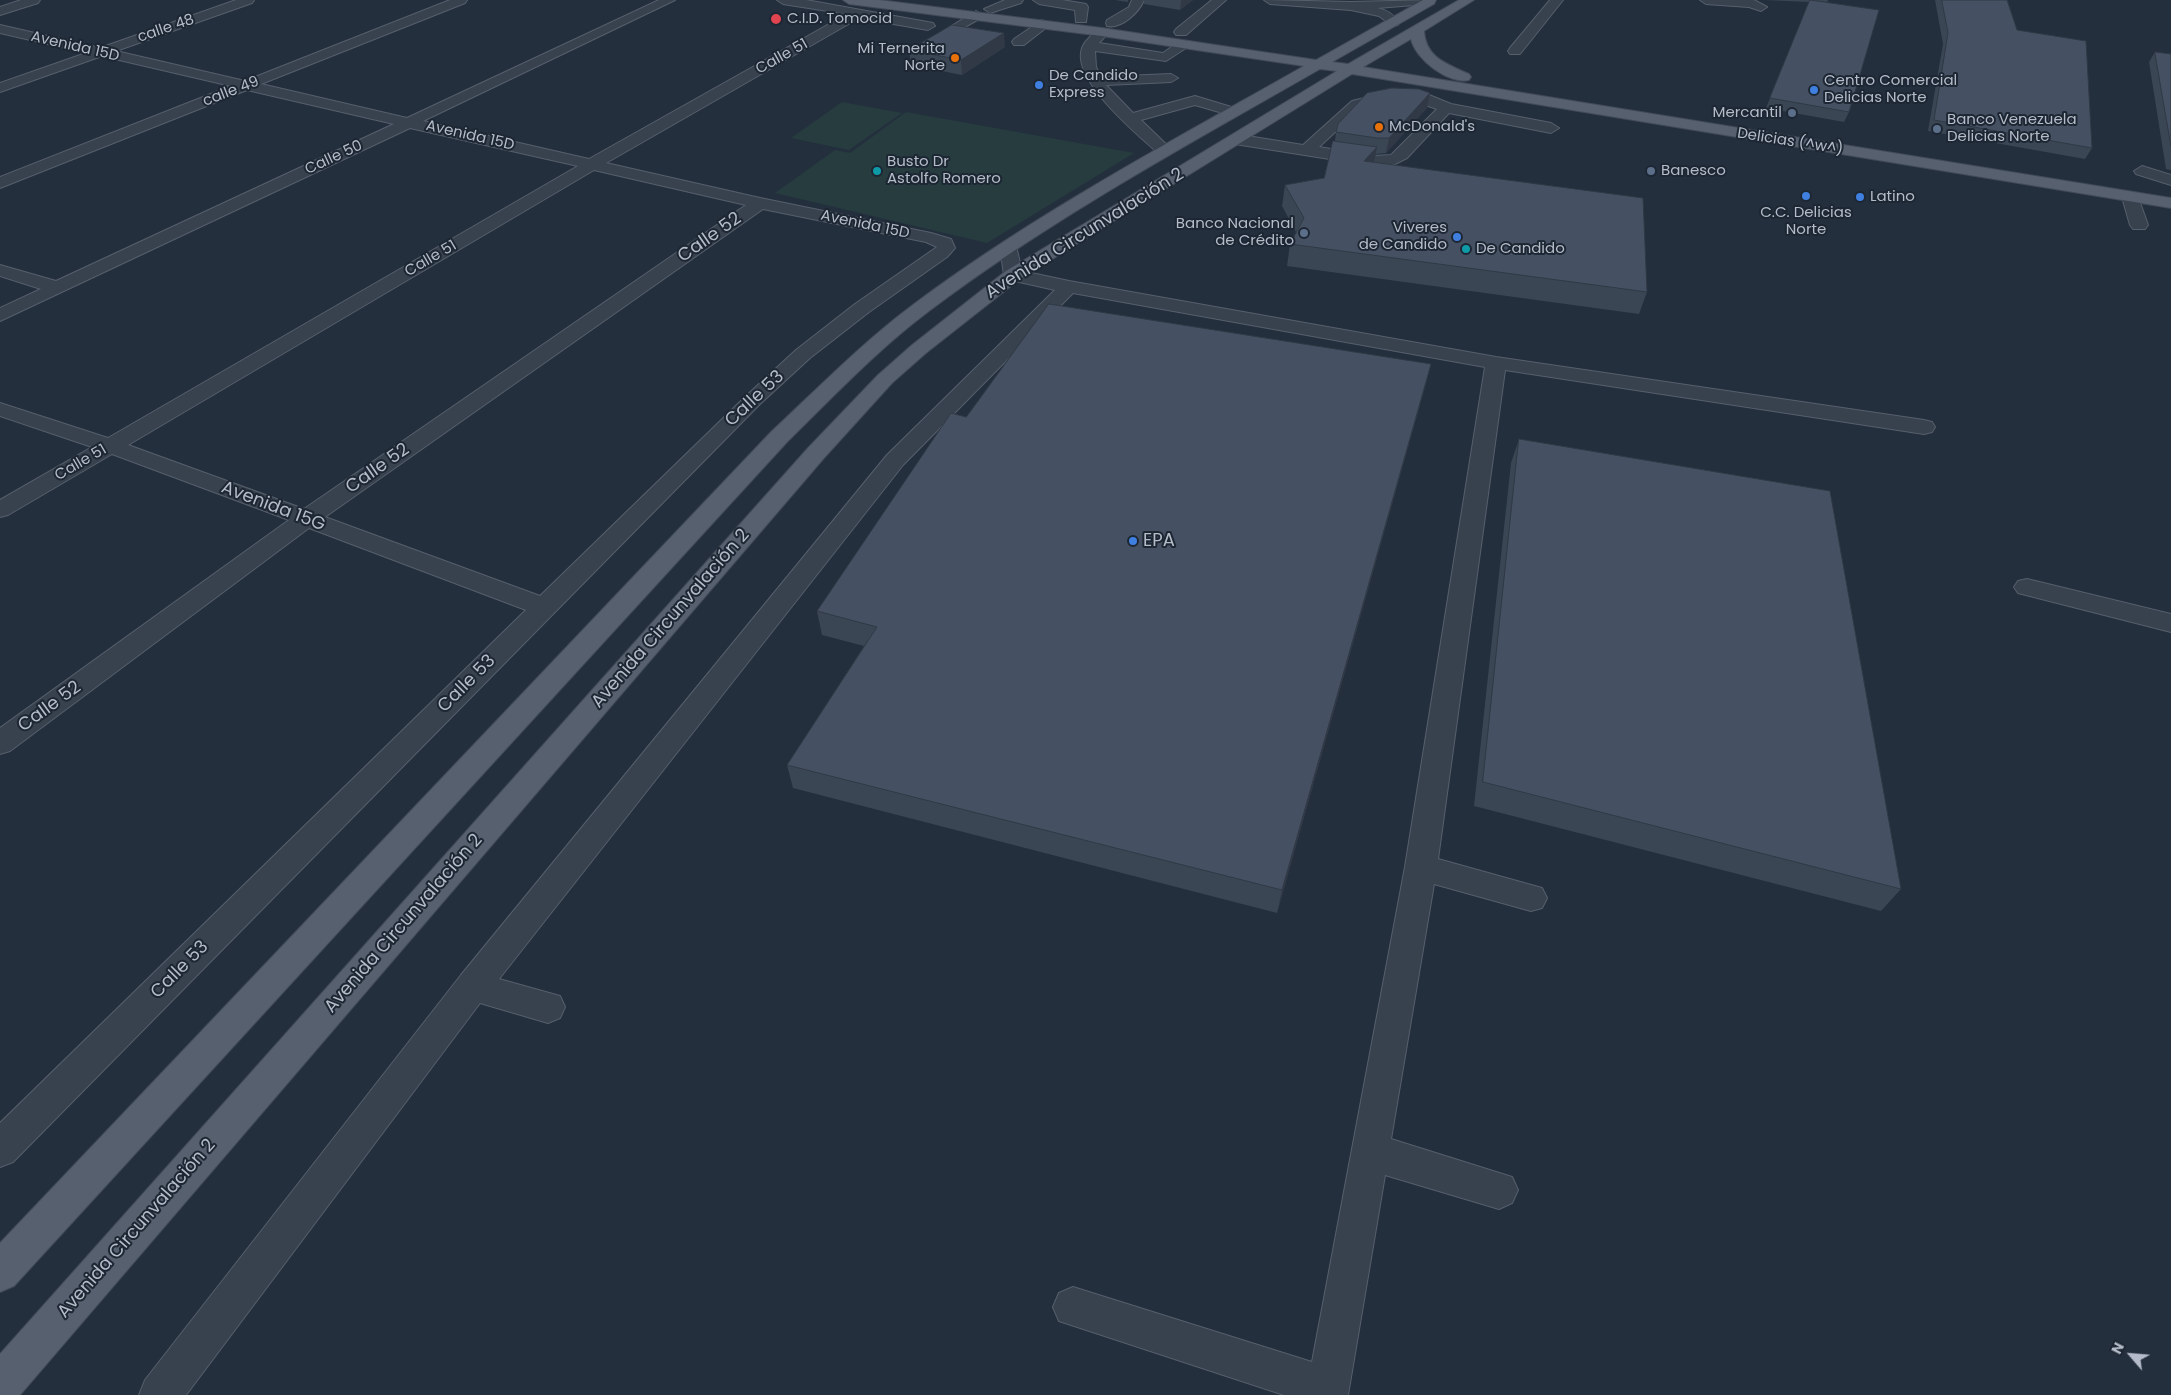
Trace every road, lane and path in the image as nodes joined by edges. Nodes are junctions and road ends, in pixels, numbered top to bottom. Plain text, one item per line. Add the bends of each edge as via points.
1 (34, 0) edge
2 (248, 0) edge
3 (462, 0) edge
4 (669, 0) edge
5 (783, 0) edge
6 (923, 0) edge
7 (1017, 0) edge
8 (1039, 0) edge
9 (1138, 0) edge
10 (1220, 0) edge
11 (1270, 0) edge
12 (1426, 0) edge
13 (1432, 0) edge
14 (1468, 0) edge
15 (1558, 0) edge
16 (1706, 0) edge
17 (964, 2) edge
18 (1351, 6) junction
19 (1761, 6) dead end
20 (853, 8) edge
21 (990, 8) junction
22 (1085, 9) edge
23 (0, 11) edge
24 (976, 16) junction
25 (1390, 23) junction
26 (1042, 24) junction
27 (928, 26) dead end
28 (1107, 28) junction
29 (0, 29) edge
30 (952, 30) edge
31 (1417, 30) junction
32 (1183, 38) junction
33 (1019, 42) dead end
34 (1267, 45) junction
35 (1284, 45) dead end
36 (1089, 46) junction
37 (1212, 48) junction
38 (1514, 51) dead end
39 (99, 52) junction
40 (1166, 57) junction
41 (1342, 67) junction
42 (1253, 69) dead end
43 (1464, 77) junction
44 (1171, 78) junction
45 (1097, 81) junction
46 (247, 86) junction
47 (0, 88) edge
48 (1195, 100) junction
49 (1546, 102) junction
50 (1446, 108) junction
51 (1246, 113) junction
52 (1130, 118) junction
53 (409, 122) junction
54 (1528, 123) junction
55 (1551, 128) dead end
56 (1310, 147) junction
57 (1165, 151) junction
58 (592, 164) junction
59 (2142, 171) dead end
60 (2171, 180) edge
61 (0, 183) edge
62 (2171, 194) edge
63 (2130, 197) junction
64 (760, 202) junction
65 (2171, 203) edge
66 (2139, 225) dead end
67 (940, 241) joint
68 (1010, 246) junction
69 (0, 270) edge
70 (1013, 275) junction
71 (1069, 287) junction
72 (58, 288) junction
73 (0, 315) edge
74 (1496, 362) junction
75 (0, 409) edge
76 (1924, 427) dead end
77 (111, 446) junction
78 (0, 510) edge
79 (306, 519) junction
80 (2027, 587) dead end
81 (545, 608) junction
82 (2171, 623) edge
83 (0, 743) edge
84 (1421, 867) junction
85 (1531, 898) dead end
86 (473, 986) junction
87 (548, 1006) dead end
88 (0, 1149) edge
89 (1371, 1152) junction
90 (1498, 1190) dead end
91 (0, 1272) edge
92 (1073, 1307) dead end
93 (0, 1386) edge
94 (1327, 1392) edge
95 (160, 1395) edge

1 - 23 street
2 - 39 street, calle 48
3 - 46 street, calle 49
4 - 53 street, Calle 50
5 - 20 street
6 - 17 main road
7 - 21 street
8 - 22 street
9 - 28 street via 1134,9
10 - 32 street
11 - 18 street
12 - 18 street
13 - 25 main road, Avenida Circunvalación 2
14 - 31 main road, Avenida Circunvalación 2
15 - 38 street
16 - 19 street
17 - 21 main road
18 - 25 street via 1383,13
20 - 24 main road
20 - 27 street
20 - 58 street, Calle 51
21 - 22 main road
22 - 28 main road
24 - 26 main road
24 - 30 street
25 - 41 main road, Avenida Circunvalación 2
26 - 28 main road
26 - 33 street
28 - 32 main road
28 - 36 street
29 - 39 street, Avenida 15D
31 - 41 main road, Avenida Circunvalación 2
31 - 43 main road via 1417,42 1424,55
32 - 34 main road
32 - 37 main road
32 - 40 street
34 - 35 main road
34 - 41 main road
36 - 40 street
36 - 45 street via 1086,55 1088,65
37 - 41 main road
37 - 42 main road
39 - 46 street, Avenida 15D
39 - 47 street, calle 48
40 - 44 street via 1166,68
41 - 43 main road, Delicias (^w^)
41 - 49 main road, Delicias (^w^)
41 - 51 main road, Avenida Circunvalación 2
41 - 51 main road, Avenida Circunvalación 2 via 1285,110
43 - 62 main road, Delicias (^w^) via 1723,114
44 - 45 street
44 - 48 street via 1184,94
45 - 52 street
46 - 53 street, Avenida 15D
46 - 61 street, calle 49
48 - 51 street
48 - 52 street
49 - 54 street
49 - 63 main road, Delicias (^w^)
50 - 54 street
50 - 56 street via 1438,102 1411,97 1361,102
50 - 56 street via 1395,159 1374,161
51 - 56 street
51 - 57 main road, Avenida Circunvalación 2
51 - 70 main road, Avenida Circunvalación 2
52 - 57 street
53 - 58 street, Avenida 15D
53 - 72 street, Calle 50
54 - 55 street
57 - 68 main road, Avenida Circunvalación 2
58 - 64 street, Avenida 15D
58 - 77 street, Calle 51
59 - 60 street
63 - 65 main road, Delicias (^w^)
63 - 66 street
64 - 67 street, Avenida 15D
64 - 79 street, Calle 52
67 - 81 street, Calle 53 via 946,248 941,253 862,308 753,400
68 - 70 street
68 - 91 main road, Avenida Circunvalación 2 via 921,308 805,410
69 - 72 street
70 - 71 street
70 - 93 main road, Avenida Circunvalación 2 via 919,349 858,407
71 - 74 street
71 - 86 street via 895,460
72 - 73 street, Calle 50
74 - 76 street
74 - 84 street
75 - 77 street, Avenida 15G
77 - 78 street, Calle 51
77 - 79 street, Avenida 15G
79 - 81 street, Avenida 15G
79 - 83 street, Calle 52
80 - 82 street
81 - 88 street, Calle 53
84 - 85 street
84 - 89 street
86 - 87 street
86 - 95 street
89 - 90 street
89 - 94 street
92 - 94 street

